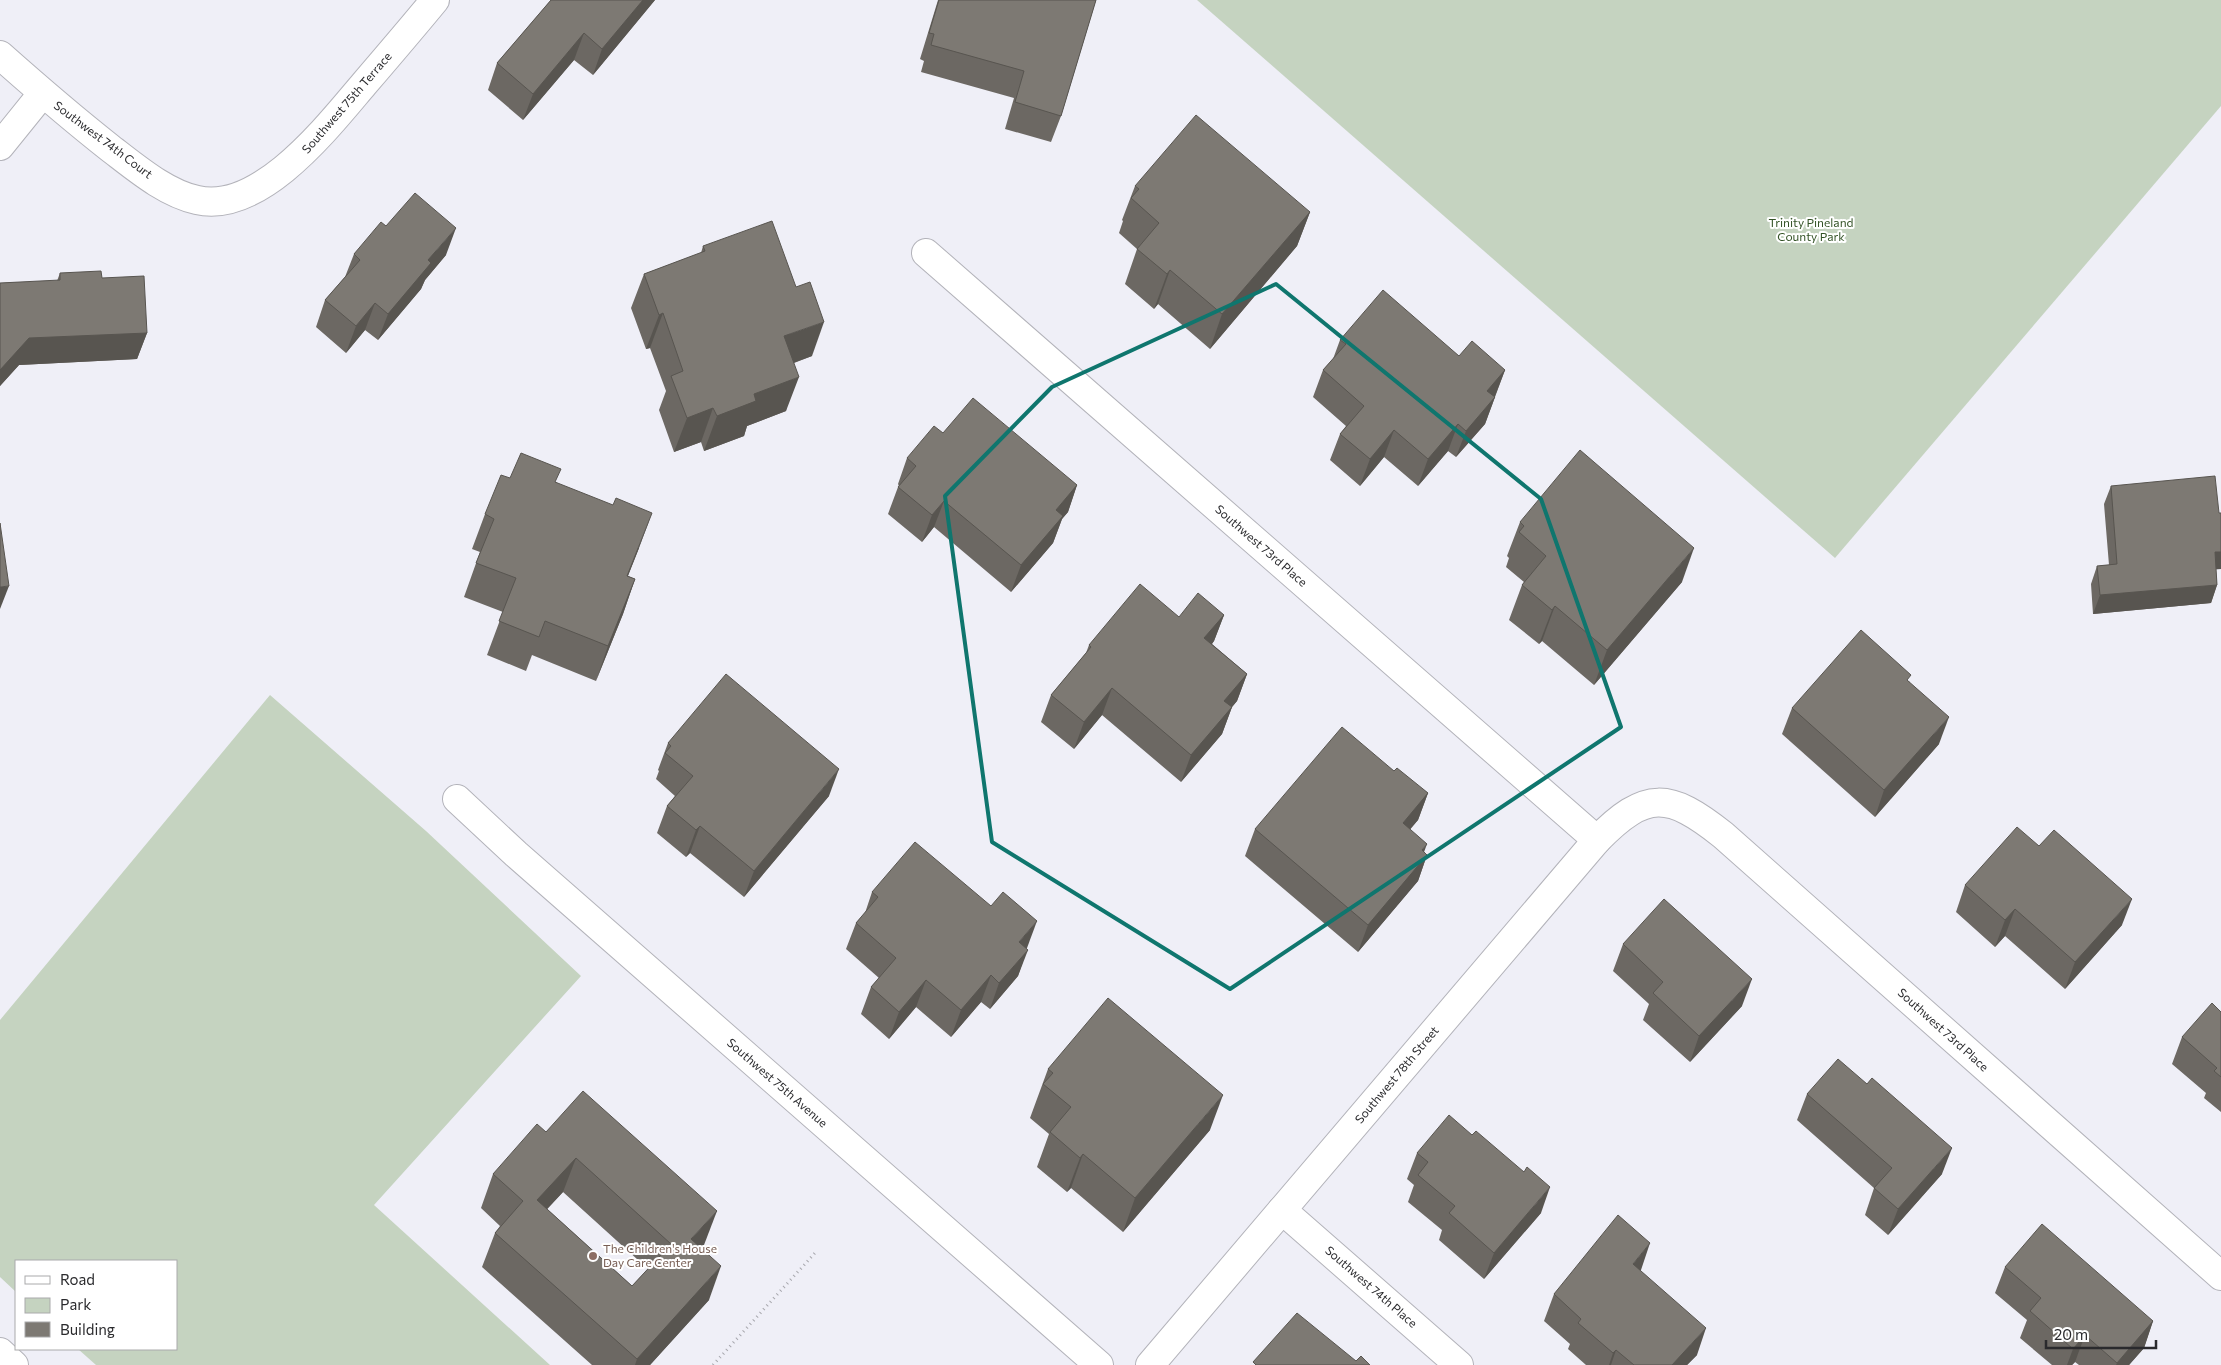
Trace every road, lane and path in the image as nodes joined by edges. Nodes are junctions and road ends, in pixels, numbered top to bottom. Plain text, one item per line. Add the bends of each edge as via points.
1 (435, 0) edge
2 (0, 55) edge
3 (42, 94) junction
4 (0, 146) edge
5 (247, 193) joint
6 (926, 253) dead end
7 (457, 799) dead end
8 (1656, 801) joint
9 (1596, 840) junction
10 (1282, 1210) junction
11 (815, 1253) dead end
12 (2221, 1276) edge
13 (0, 1352) edge
14 (14, 1365) edge
15 (713, 1365) edge
16 (1099, 1365) edge
17 (1150, 1365) edge
18 (1459, 1365) edge

1 - 5 street, Southwest 75th Terrace via 313,143 297,159
2 - 3 street, Southwest 74th Court
3 - 4 street
3 - 5 street, Southwest 74th Court via 130,164 181,194 214,201
6 - 9 street, Southwest 73rd Place
7 - 16 street, Southwest 75th Avenue
8 - 9 street, Southwest 78th Street via 1626,814
8 - 12 street, Southwest 73rd Place via 1690,811 1723,834
9 - 10 street, Southwest 78th Street
10 - 17 street, Southwest 78th Street
10 - 18 street, Southwest 74th Place
11 - 15 path
13 - 14 street

